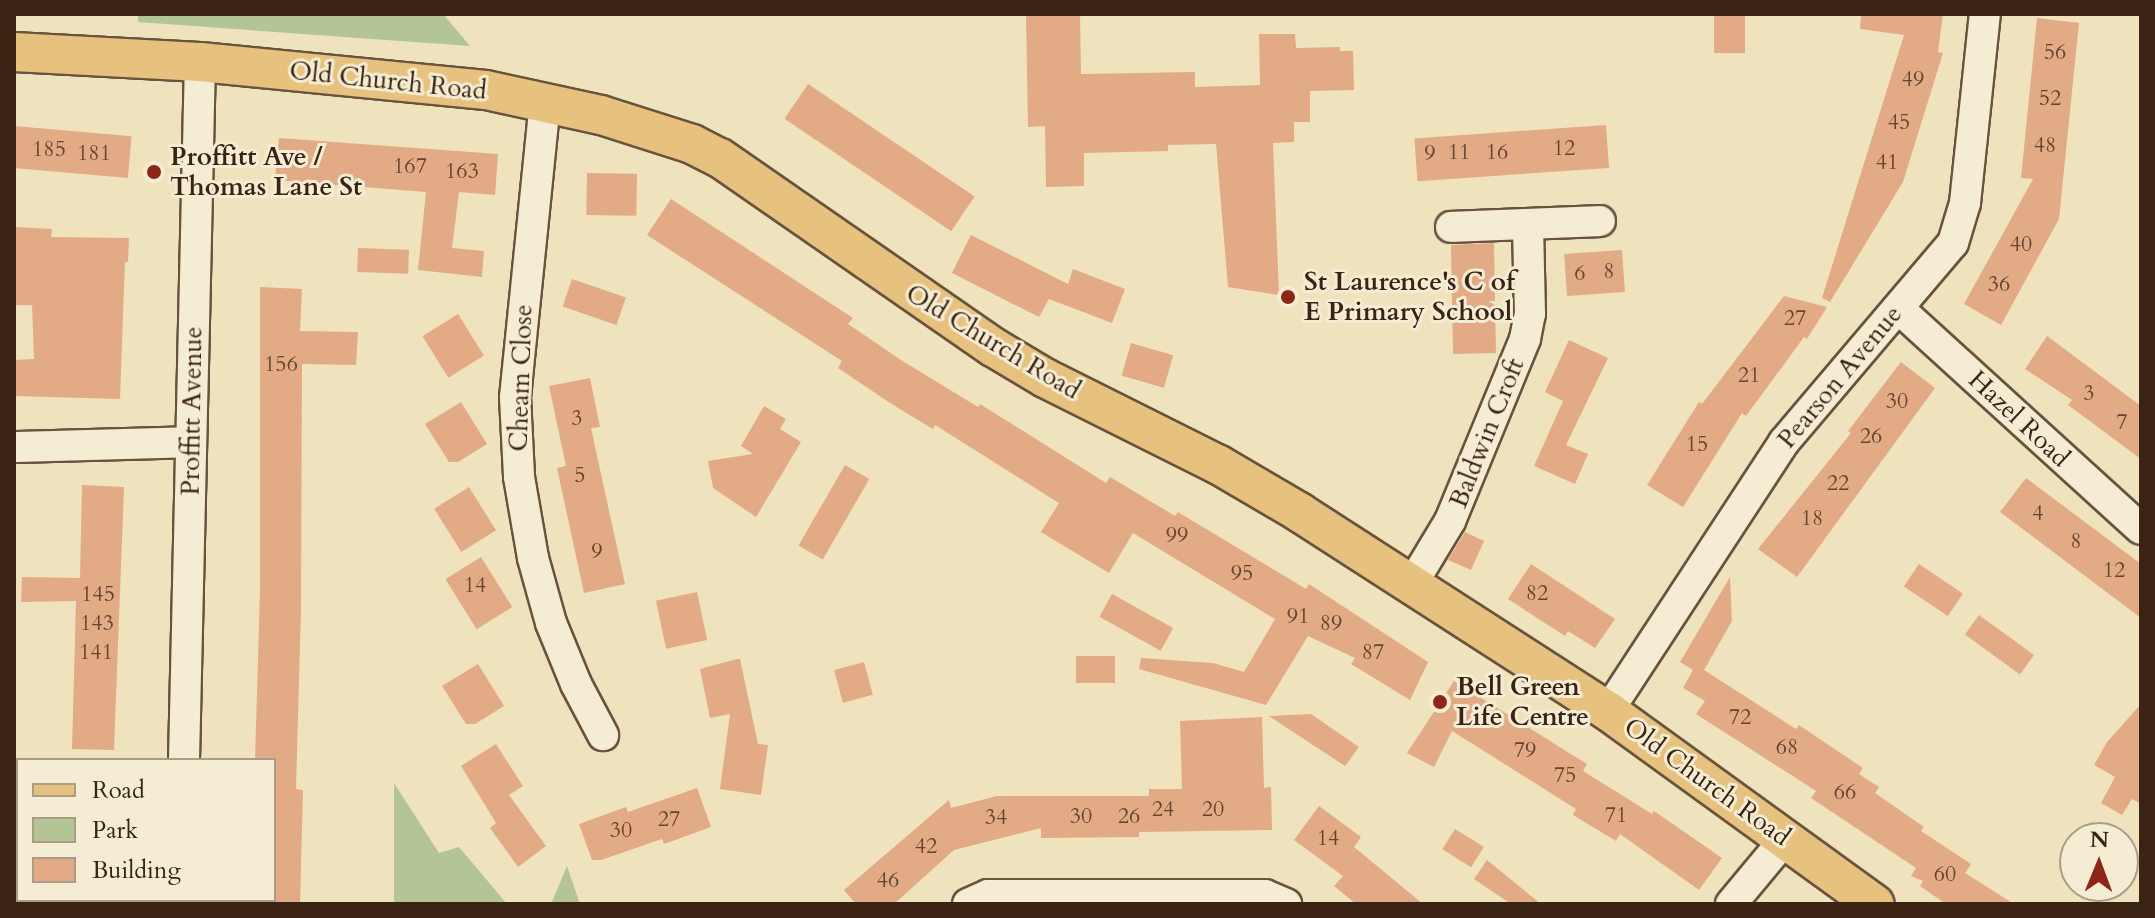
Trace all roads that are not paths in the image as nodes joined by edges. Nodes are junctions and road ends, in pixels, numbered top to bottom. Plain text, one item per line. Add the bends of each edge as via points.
1 (1985, 14) edge
2 (14, 52) edge
3 (200, 62) junction
4 (545, 102) junction
5 (1600, 221) dead end
6 (1528, 224) junction
7 (1451, 227) dead end
8 (1898, 308) junction
9 (191, 442) junction
10 (14, 447) edge
11 (2141, 529) edge
12 (1412, 584) junction
13 (1608, 711) junction
14 (603, 735) dead end
15 (184, 758) edge
16 (1786, 838) junction
17 (968, 904) edge
18 (1286, 904) edge
19 (1731, 904) edge
20 (1875, 904) edge

1 - 8 street, Pearson Avenue via 1960,226 1953,243
2 - 3 main road, Old Church Road
3 - 4 main road, Old Church Road via 435,83
3 - 9 street, Proffitt Avenue
4 - 12 main road, Old Church Road via 654,130 720,158 993,347 1255,484
4 - 14 street, Cheam Close via 516,382 519,477 551,623
5 - 6 street
6 - 7 street
6 - 12 street, Baldwin Croft via 1530,314 1525,339 1450,521
8 - 11 street, Hazel Road
8 - 13 street, Pearson Avenue via 1784,442
9 - 10 street
9 - 15 street, Proffitt Avenue
12 - 13 main road, Old Church Road
13 - 16 main road, Old Church Road
16 - 19 street
16 - 20 main road, Old Church Road
17 - 18 street via 988,895 1265,895

